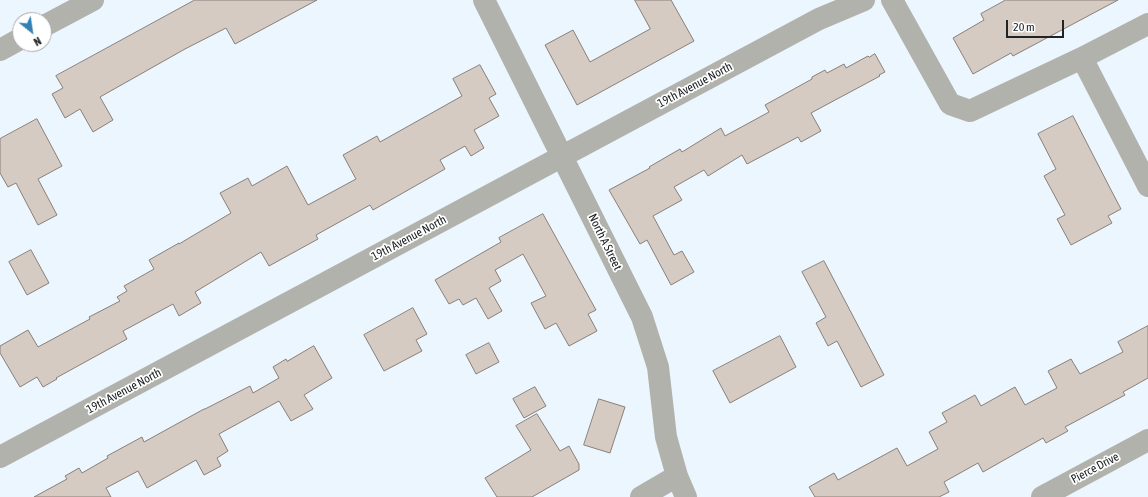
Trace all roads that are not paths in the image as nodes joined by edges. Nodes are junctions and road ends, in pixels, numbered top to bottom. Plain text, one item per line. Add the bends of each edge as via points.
1 (93, 0) edge
2 (484, 0) edge
3 (864, 0) edge
4 (892, 0) edge
5 (52, 22) edge
6 (1148, 24) edge
7 (12, 43) edge
8 (0, 50) edge
9 (1082, 58) junction
10 (562, 156) junction
11 (1148, 186) edge
12 (1148, 440) edge
13 (0, 457) edge
14 (677, 476) junction
15 (641, 497) edge
16 (686, 497) edge
17 (1042, 497) edge

1 - 5 street
2 - 10 street, North A Street
3 - 10 street, 19th Avenue North via 818,19
4 - 9 street via 950,104 970,110
6 - 9 street
7 - 8 street
9 - 11 street
10 - 13 street, 19th Avenue North
10 - 14 street, North A Street via 642,317 658,367 666,437
12 - 17 street, Pierce Drive
14 - 15 street
14 - 16 street, North A Street

